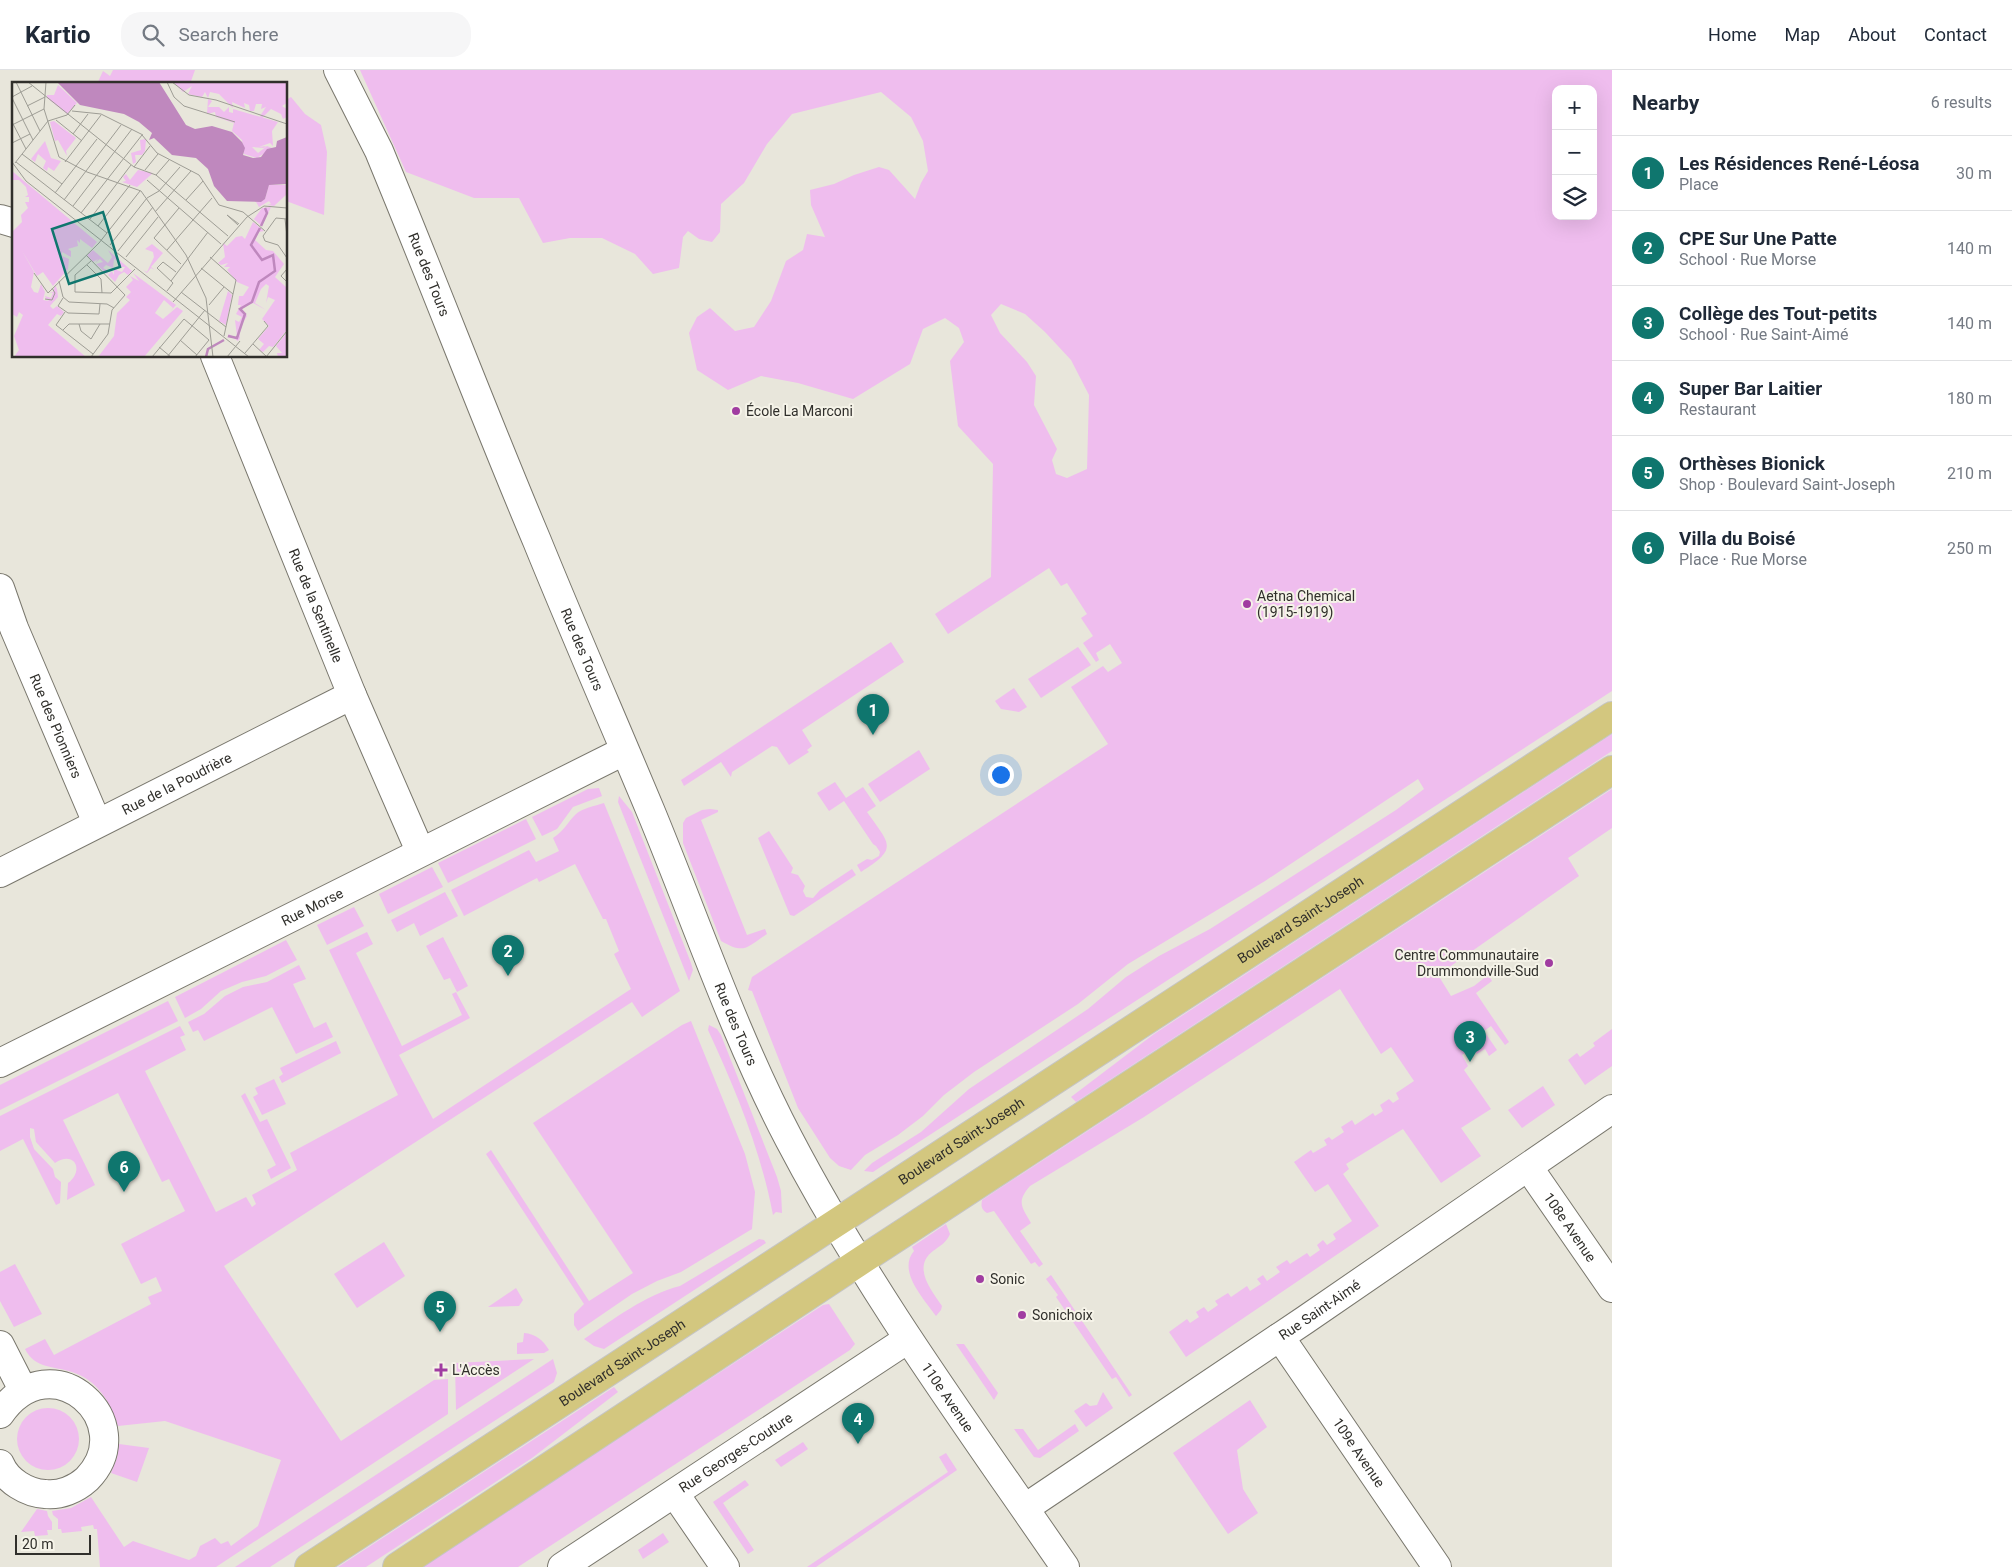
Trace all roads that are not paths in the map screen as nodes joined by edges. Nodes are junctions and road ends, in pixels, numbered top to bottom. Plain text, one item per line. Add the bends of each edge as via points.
1 (338, 70) edge
2 (0, 218) edge
3 (12, 222) edge
4 (216, 358) edge
5 (0, 588) edge
6 (7, 631) edge
7 (352, 695) junction
8 (1612, 716) edge
9 (624, 750) junction
10 (1612, 770) edge
11 (97, 823) junction
12 (420, 852) junction
13 (0, 873) edge
14 (0, 1063) edge
15 (1612, 1109) edge
16 (1529, 1168) junction
17 (836, 1224) junction
18 (859, 1262) junction
19 (1612, 1288) edge
20 (1280, 1337) junction
21 (908, 1339) junction
22 (0, 1345) edge
23 (24, 1390) junction
24 (0, 1414) edge
25 (0, 1464) edge
26 (675, 1494) junction
27 (1025, 1508) junction
28 (309, 1567) edge
29 (397, 1567) edge
30 (562, 1567) edge
31 (725, 1567) edge
32 (1065, 1567) edge
33 (1437, 1567) edge

1 - 9 street, Rue des Tours via 396,190
2 - 3 street
4 - 7 street, Rue de la Sentinelle
5 - 6 street, Rue des Pionniers
6 - 11 street, Rue des Pionniers
7 - 11 street, Rue de la Poudrière
7 - 12 street, Rue de la Sentinelle
8 - 17 main road, Boulevard Saint-Joseph
9 - 12 street, Rue Morse
9 - 17 street, Rue des Tours via 758,1078
10 - 18 main road
11 - 13 street, Rue de la Poudrière
12 - 14 street, Rue Morse
15 - 16 street, Rue Saint-Aimé
16 - 19 street, 108e Avenue
16 - 20 street, Rue Saint-Aimé
17 - 18 street, 110e Avenue
17 - 28 main road, Boulevard Saint-Joseph
18 - 21 street, 110e Avenue
18 - 29 main road
20 - 27 street, Rue Saint-Aimé
20 - 33 street, 109e Avenue
21 - 26 street, Rue Georges-Couture
21 - 27 street, 110e Avenue
22 - 23 street
23 - 24 street via 9,1401
23 - 25 street via 41,1384 77,1391 91,1403 100,1419 104,1437 102,1455 94,1472 81,1485 47,1494 29,1491 14,1482
26 - 30 street, Rue Georges-Couture
26 - 31 street
27 - 32 street, 110e Avenue

